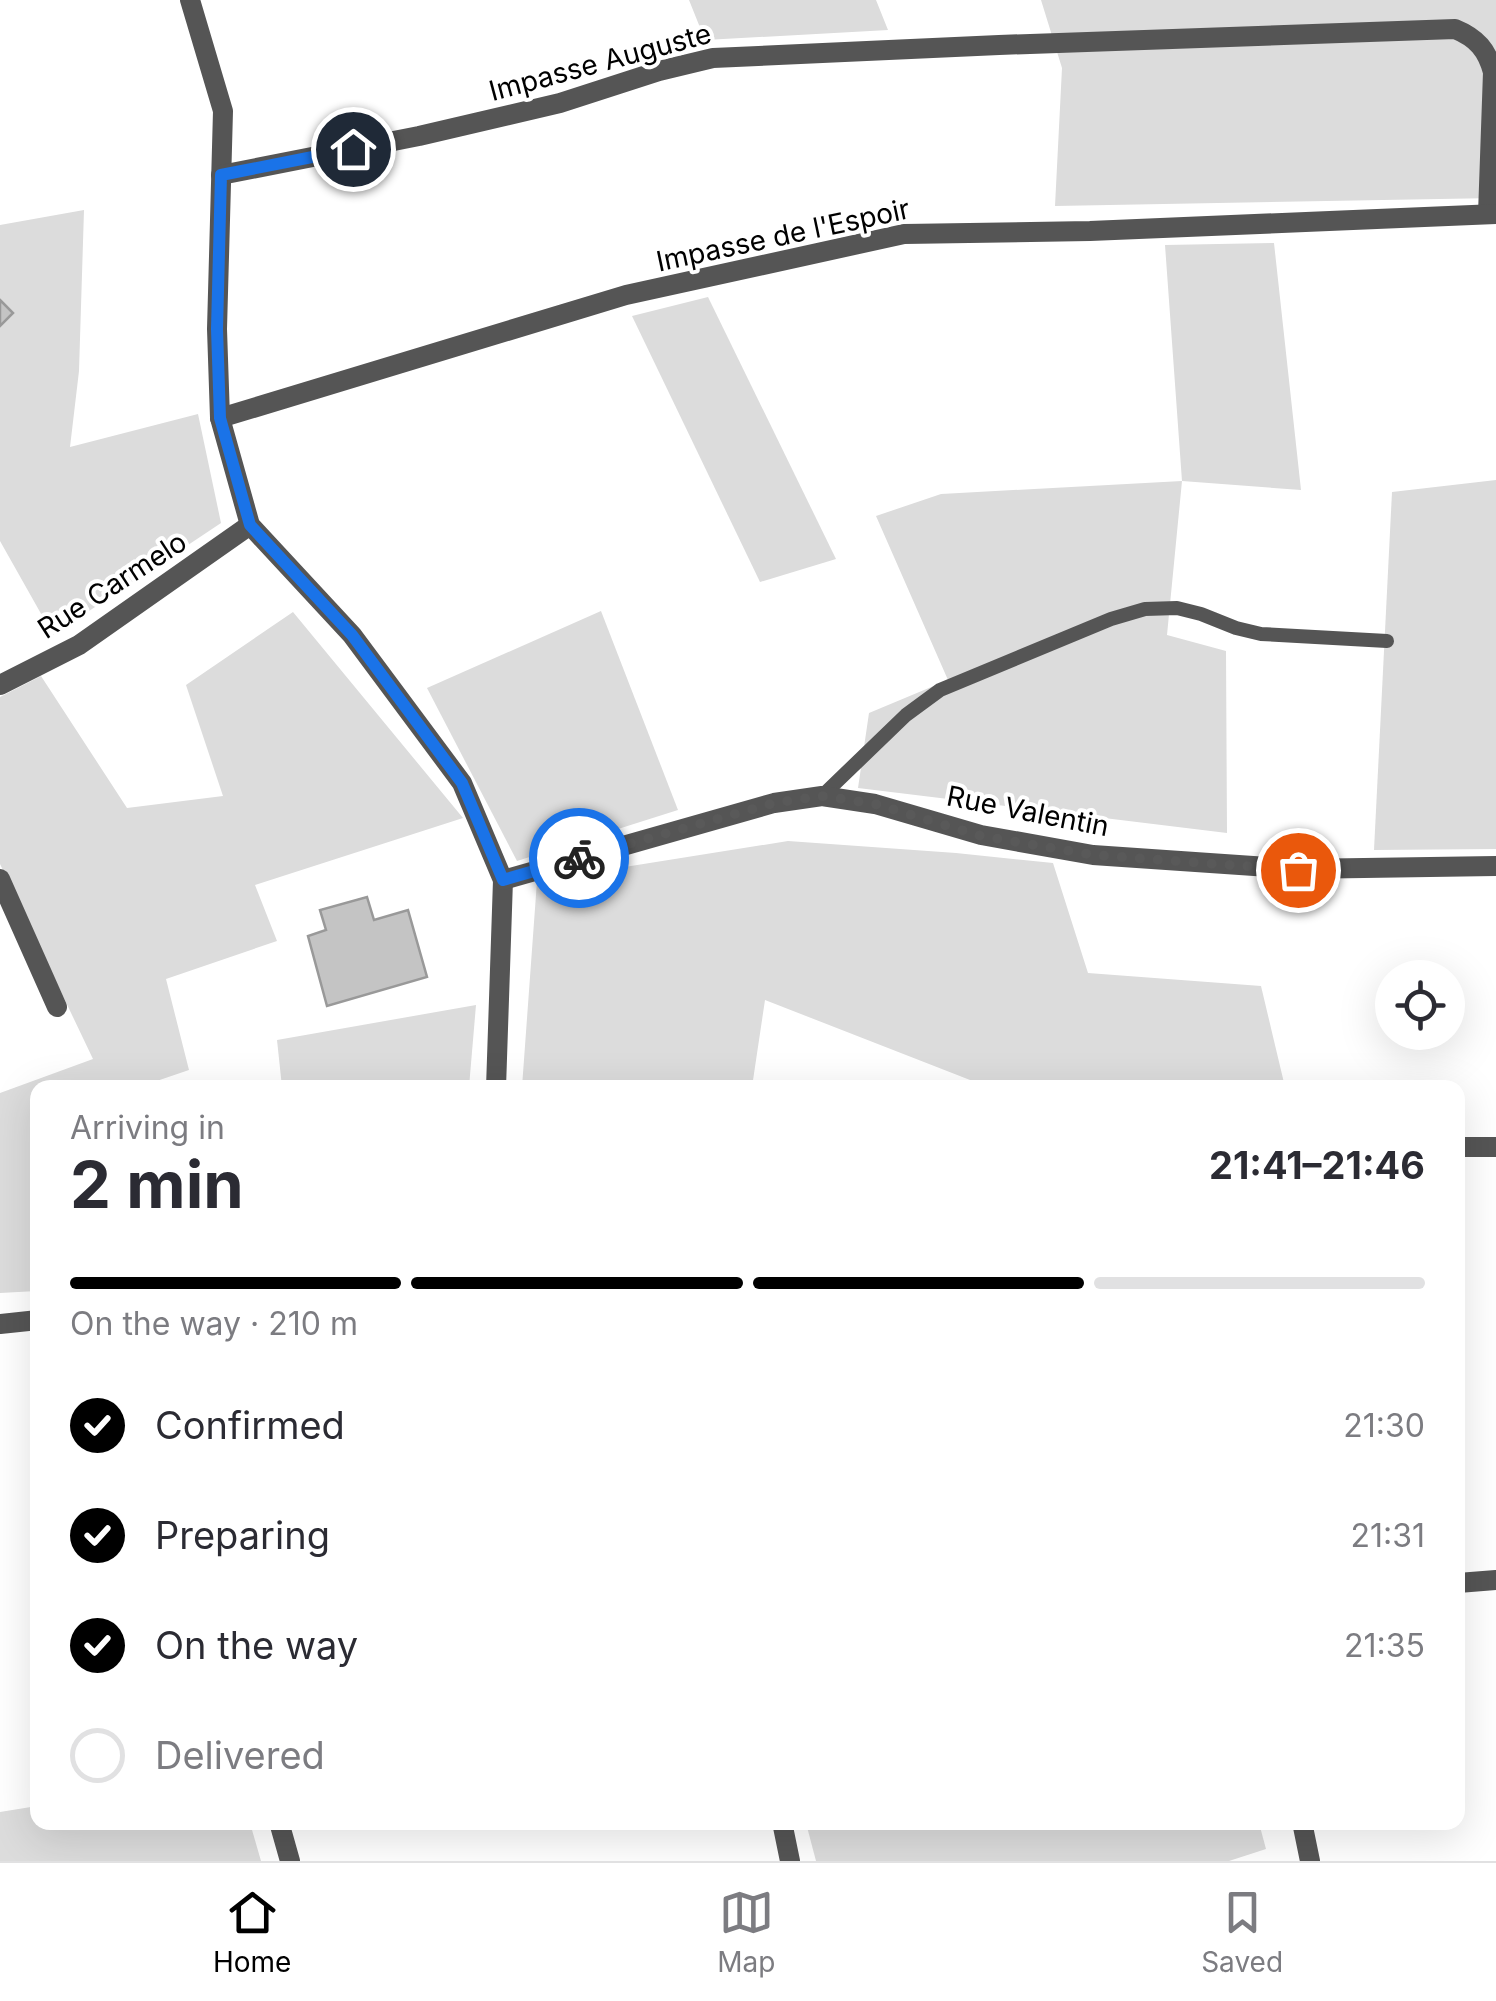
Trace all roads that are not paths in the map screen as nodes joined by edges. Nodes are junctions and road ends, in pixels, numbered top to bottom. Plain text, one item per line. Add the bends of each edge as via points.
1 (190, 0) edge
2 (221, 175) junction
3 (1492, 214) edge
4 (220, 418) junction
5 (250, 525) junction
6 (1387, 640) dead end
7 (0, 685) edge
8 (822, 796) junction
9 (1496, 866) edge
10 (0, 879) edge
11 (503, 880) junction
12 (58, 1007) dead end
13 (496, 1080) edge
14 (1465, 1146) edge
15 (1496, 1147) edge
16 (30, 1321) edge
17 (0, 1324) edge
18 (1496, 1580) edge
19 (1465, 1582) edge
20 (281, 1830) edge
21 (784, 1830) edge
22 (1304, 1830) edge
23 (290, 1861) edge
24 (790, 1861) edge
25 (1310, 1861) edge

1 - 2 street via 223,111
2 - 3 street, Impasse Auguste via 542,107 713,58 1455,29 1479,43 1493,72
2 - 4 street
3 - 4 street, Impasse de l'Espoir via 904,234 626,296
4 - 5 street
5 - 7 street, Rue Carmelo via 79,645
5 - 11 street via 352,635 462,783
6 - 8 lane via 1262,634 1178,608 1145,609 940,690
8 - 9 street, Rue Valentin via 875,804 981,836 1093,855 1298,870
8 - 11 street, Rue Valentin via 774,803
10 - 12 street
11 - 13 street
14 - 15 street
16 - 17 street
18 - 19 street
20 - 23 street
21 - 24 street
22 - 25 street

